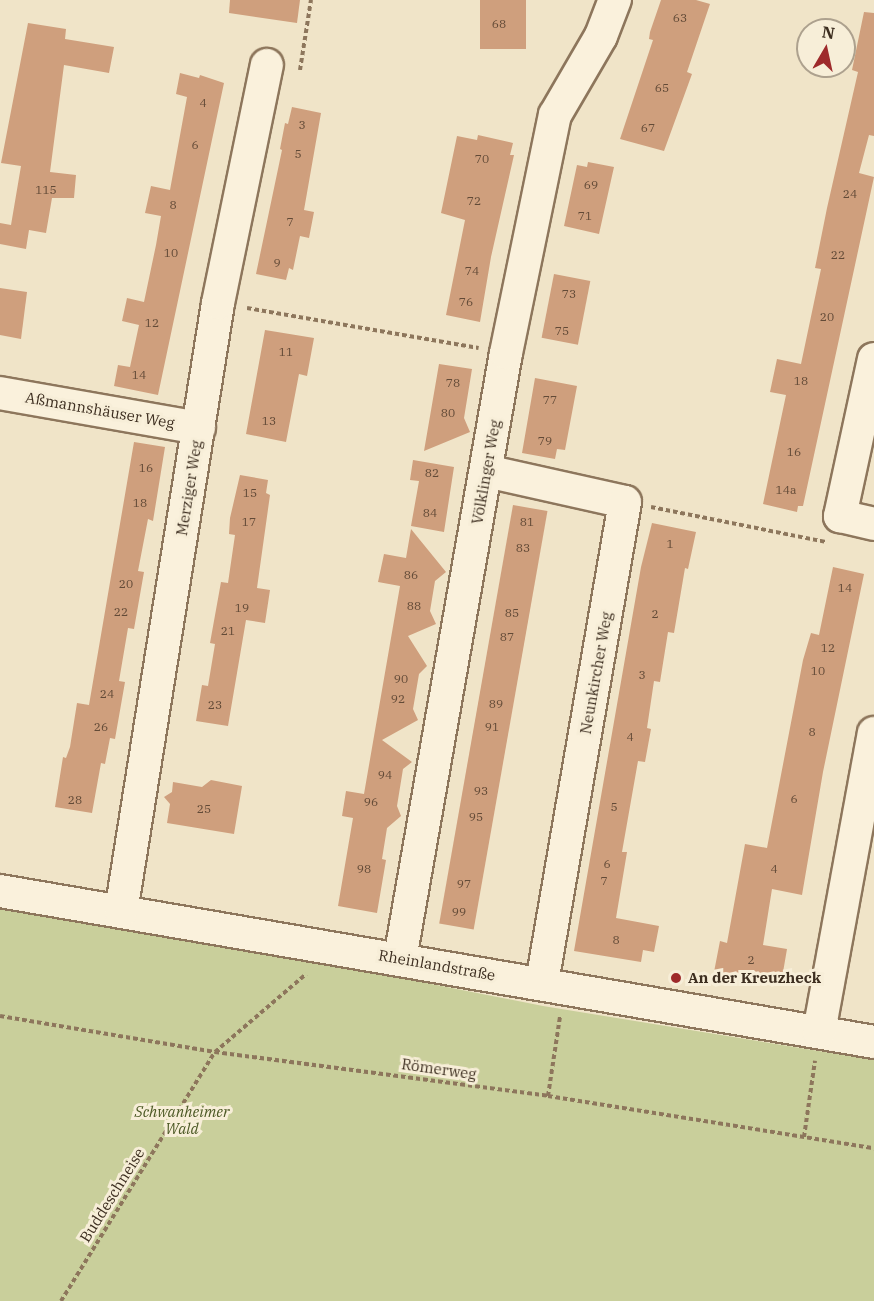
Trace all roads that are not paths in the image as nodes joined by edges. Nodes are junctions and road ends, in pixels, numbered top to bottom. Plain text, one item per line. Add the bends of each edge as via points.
1 (615, 0) edge
2 (267, 65) dead end
3 (874, 359) edge
4 (0, 393) edge
5 (199, 428) junction
6 (486, 471) junction
7 (874, 524) edge
8 (874, 733) edge
9 (0, 891) edge
10 (121, 912) junction
11 (400, 959) junction
12 (554, 985) junction
13 (819, 1032) junction
14 (874, 1042) edge

1 - 6 street, Völklinger Weg via 601,36 555,115
2 - 5 street, Merziger Weg via 218,303
3 - 7 street via 837,530
4 - 5 street, Aßmannshäuser Weg
5 - 10 street, Merziger Weg
6 - 11 street, Völklinger Weg
6 - 12 street, Neunkircher Weg via 625,502
8 - 13 street
9 - 10 street, Rheinlandstraße
10 - 11 street, Rheinlandstraße
11 - 12 street, Rheinlandstraße
12 - 13 street, Rheinlandstraße
13 - 14 street, Rheinlandstraße

